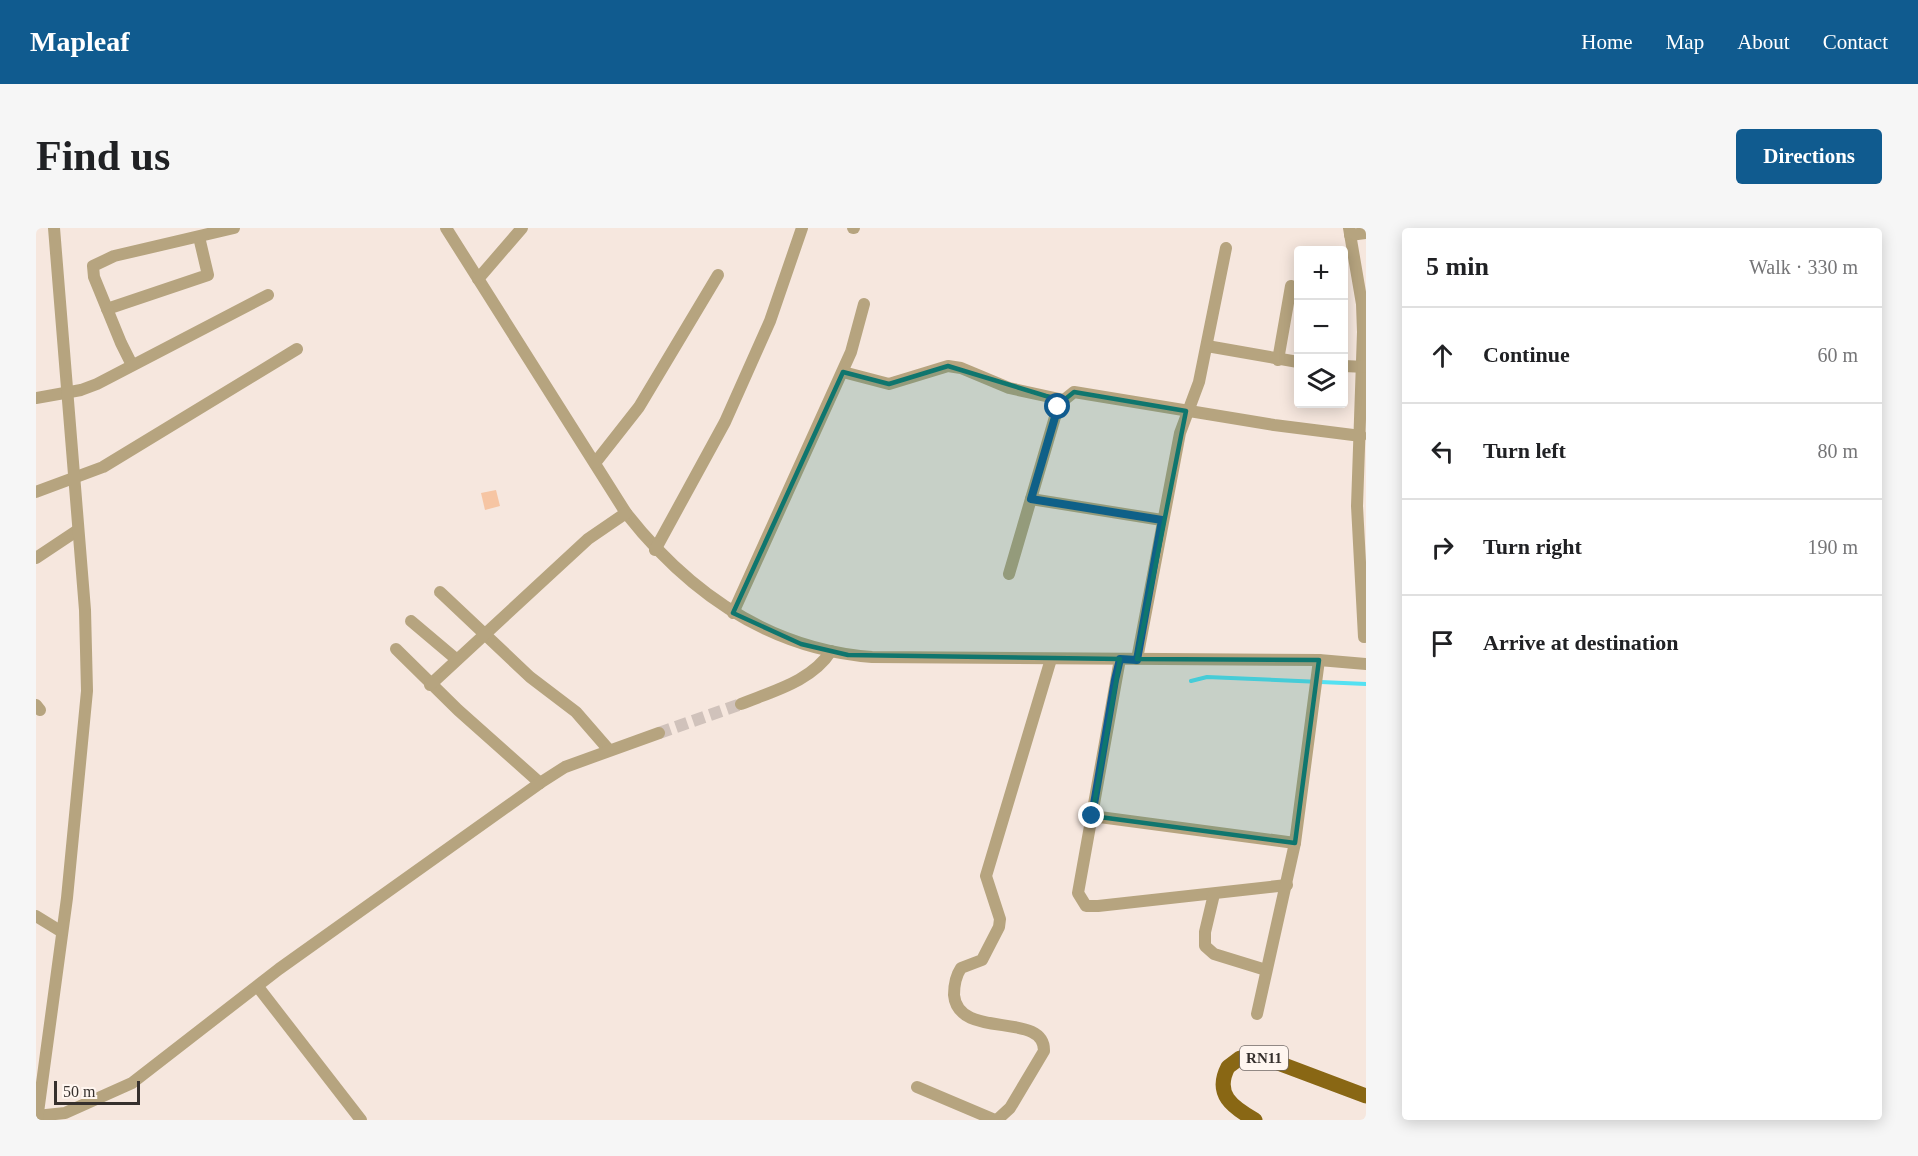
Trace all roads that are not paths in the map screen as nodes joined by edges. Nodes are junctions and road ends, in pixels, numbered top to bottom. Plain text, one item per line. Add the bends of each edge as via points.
1 (54, 228) edge
2 (234, 228) edge
3 (446, 228) edge
4 (522, 228) edge
5 (802, 228) edge
6 (1350, 232) edge
7 (1366, 233) edge
8 (182, 234) edge
9 (199, 237) junction
10 (1226, 248) dead end
11 (718, 275) dead end
12 (478, 279) junction
13 (1292, 286) dead end
14 (268, 295) dead end
15 (864, 304) dead end
16 (107, 309) junction
17 (1364, 331) edge
18 (1207, 346) junction
19 (297, 349) dead end
20 (1278, 360) junction
21 (1294, 362) edge
22 (132, 365) junction
23 (1348, 366) edge
24 (1363, 367) edge
25 (843, 372) junction
26 (66, 392) junction
27 (36, 398) edge
28 (1064, 400) junction
29 (1186, 411) junction
30 (1363, 434) edge
31 (595, 463) junction
32 (1362, 464) edge
33 (73, 479) junction
34 (36, 492) edge
35 (1031, 499) junction
36 (1362, 506) edge
37 (626, 513) junction
38 (1162, 520) junction
39 (78, 530) junction
40 (655, 550) junction
41 (1362, 550) edge
42 (36, 558) edge
43 (1009, 574) dead end
44 (441, 592) dead end
45 (733, 613) junction
46 (411, 621) dead end
47 (484, 633) junction
48 (1364, 637) dead end
49 (396, 649) dead end
50 (831, 651) junction
51 (1051, 658) junction
52 (456, 659) junction
53 (1120, 659) junction
54 (1137, 660) junction
55 (1319, 660) junction
56 (1366, 664) edge
57 (430, 684) junction
58 (741, 704) tunnel mouth
59 (659, 732) tunnel mouth
60 (609, 750) junction
61 (540, 783) junction
62 (1092, 816) junction
63 (1295, 843) junction
64 (1287, 885) junction
65 (1214, 894) junction
66 (36, 916) edge
67 (62, 932) junction
68 (1266, 970) junction
69 (258, 987) junction
70 (1257, 1014) dead end
71 (917, 1087) dead end
72 (1366, 1096) edge
73 (36, 1117) edge
74 (361, 1120) edge
75 (996, 1120) edge
76 (1255, 1120) edge

1 - 26 street
2 - 9 street
3 - 12 street
4 - 12 street
5 - 40 street via 770,321 725,422
6 - 7 street
6 - 17 street
8 - 9 street
8 - 16 street via 98,261 93,266
9 - 16 street via 208,275
10 - 18 street
11 - 31 street via 639,407
12 - 31 street
13 - 20 street
14 - 22 street
15 - 25 street
16 - 22 street
17 - 24 street
18 - 20 street
18 - 29 street via 1199,382
19 - 33 street via 103,467
20 - 21 street
22 - 26 street via 97,384
23 - 24 street
24 - 30 street
25 - 28 street via 889,384 948,366 1009,388
25 - 45 street
26 - 27 street
26 - 33 street
28 - 29 street via 1074,392
28 - 35 street via 1054,417
29 - 30 street
29 - 38 street
30 - 32 street
31 - 37 street
32 - 36 street
33 - 34 street
33 - 39 street
35 - 38 street
35 - 43 street
36 - 41 street
37 - 40 street
37 - 47 street via 588,539
38 - 54 street
39 - 42 street
39 - 67 street via 87,691
40 - 45 street
41 - 48 street
44 - 47 street
45 - 50 street via 772,633
46 - 52 street
47 - 52 street
47 - 60 street via 541,686 576,712
49 - 57 street
50 - 51 street via 872,657
50 - 58 street via 818,668
51 - 53 street
51 - 75 street via 987,876 999,927 982,960 961,968 954,982 959,1011 974,1019 1029,1030 1044,1044 1044,1051 1010,1108
52 - 57 street
53 - 54 street
53 - 62 street
54 - 55 street
55 - 56 street
55 - 63 street
57 - 61 street
59 - 60 street
60 - 61 street via 565,767
61 - 69 street
62 - 63 street
62 - 65 street via 1078,893 1086,906
63 - 64 street
64 - 65 street
64 - 68 street
65 - 68 street via 1205,946 1214,954
66 - 67 street
67 - 73 street
68 - 70 street
69 - 73 street via 132,1083 80,1108
69 - 74 street
71 - 75 street
72 - 76 main road, RN11 via 1265,1058 1247,1056 1228,1067 1222,1088 1232,1106

